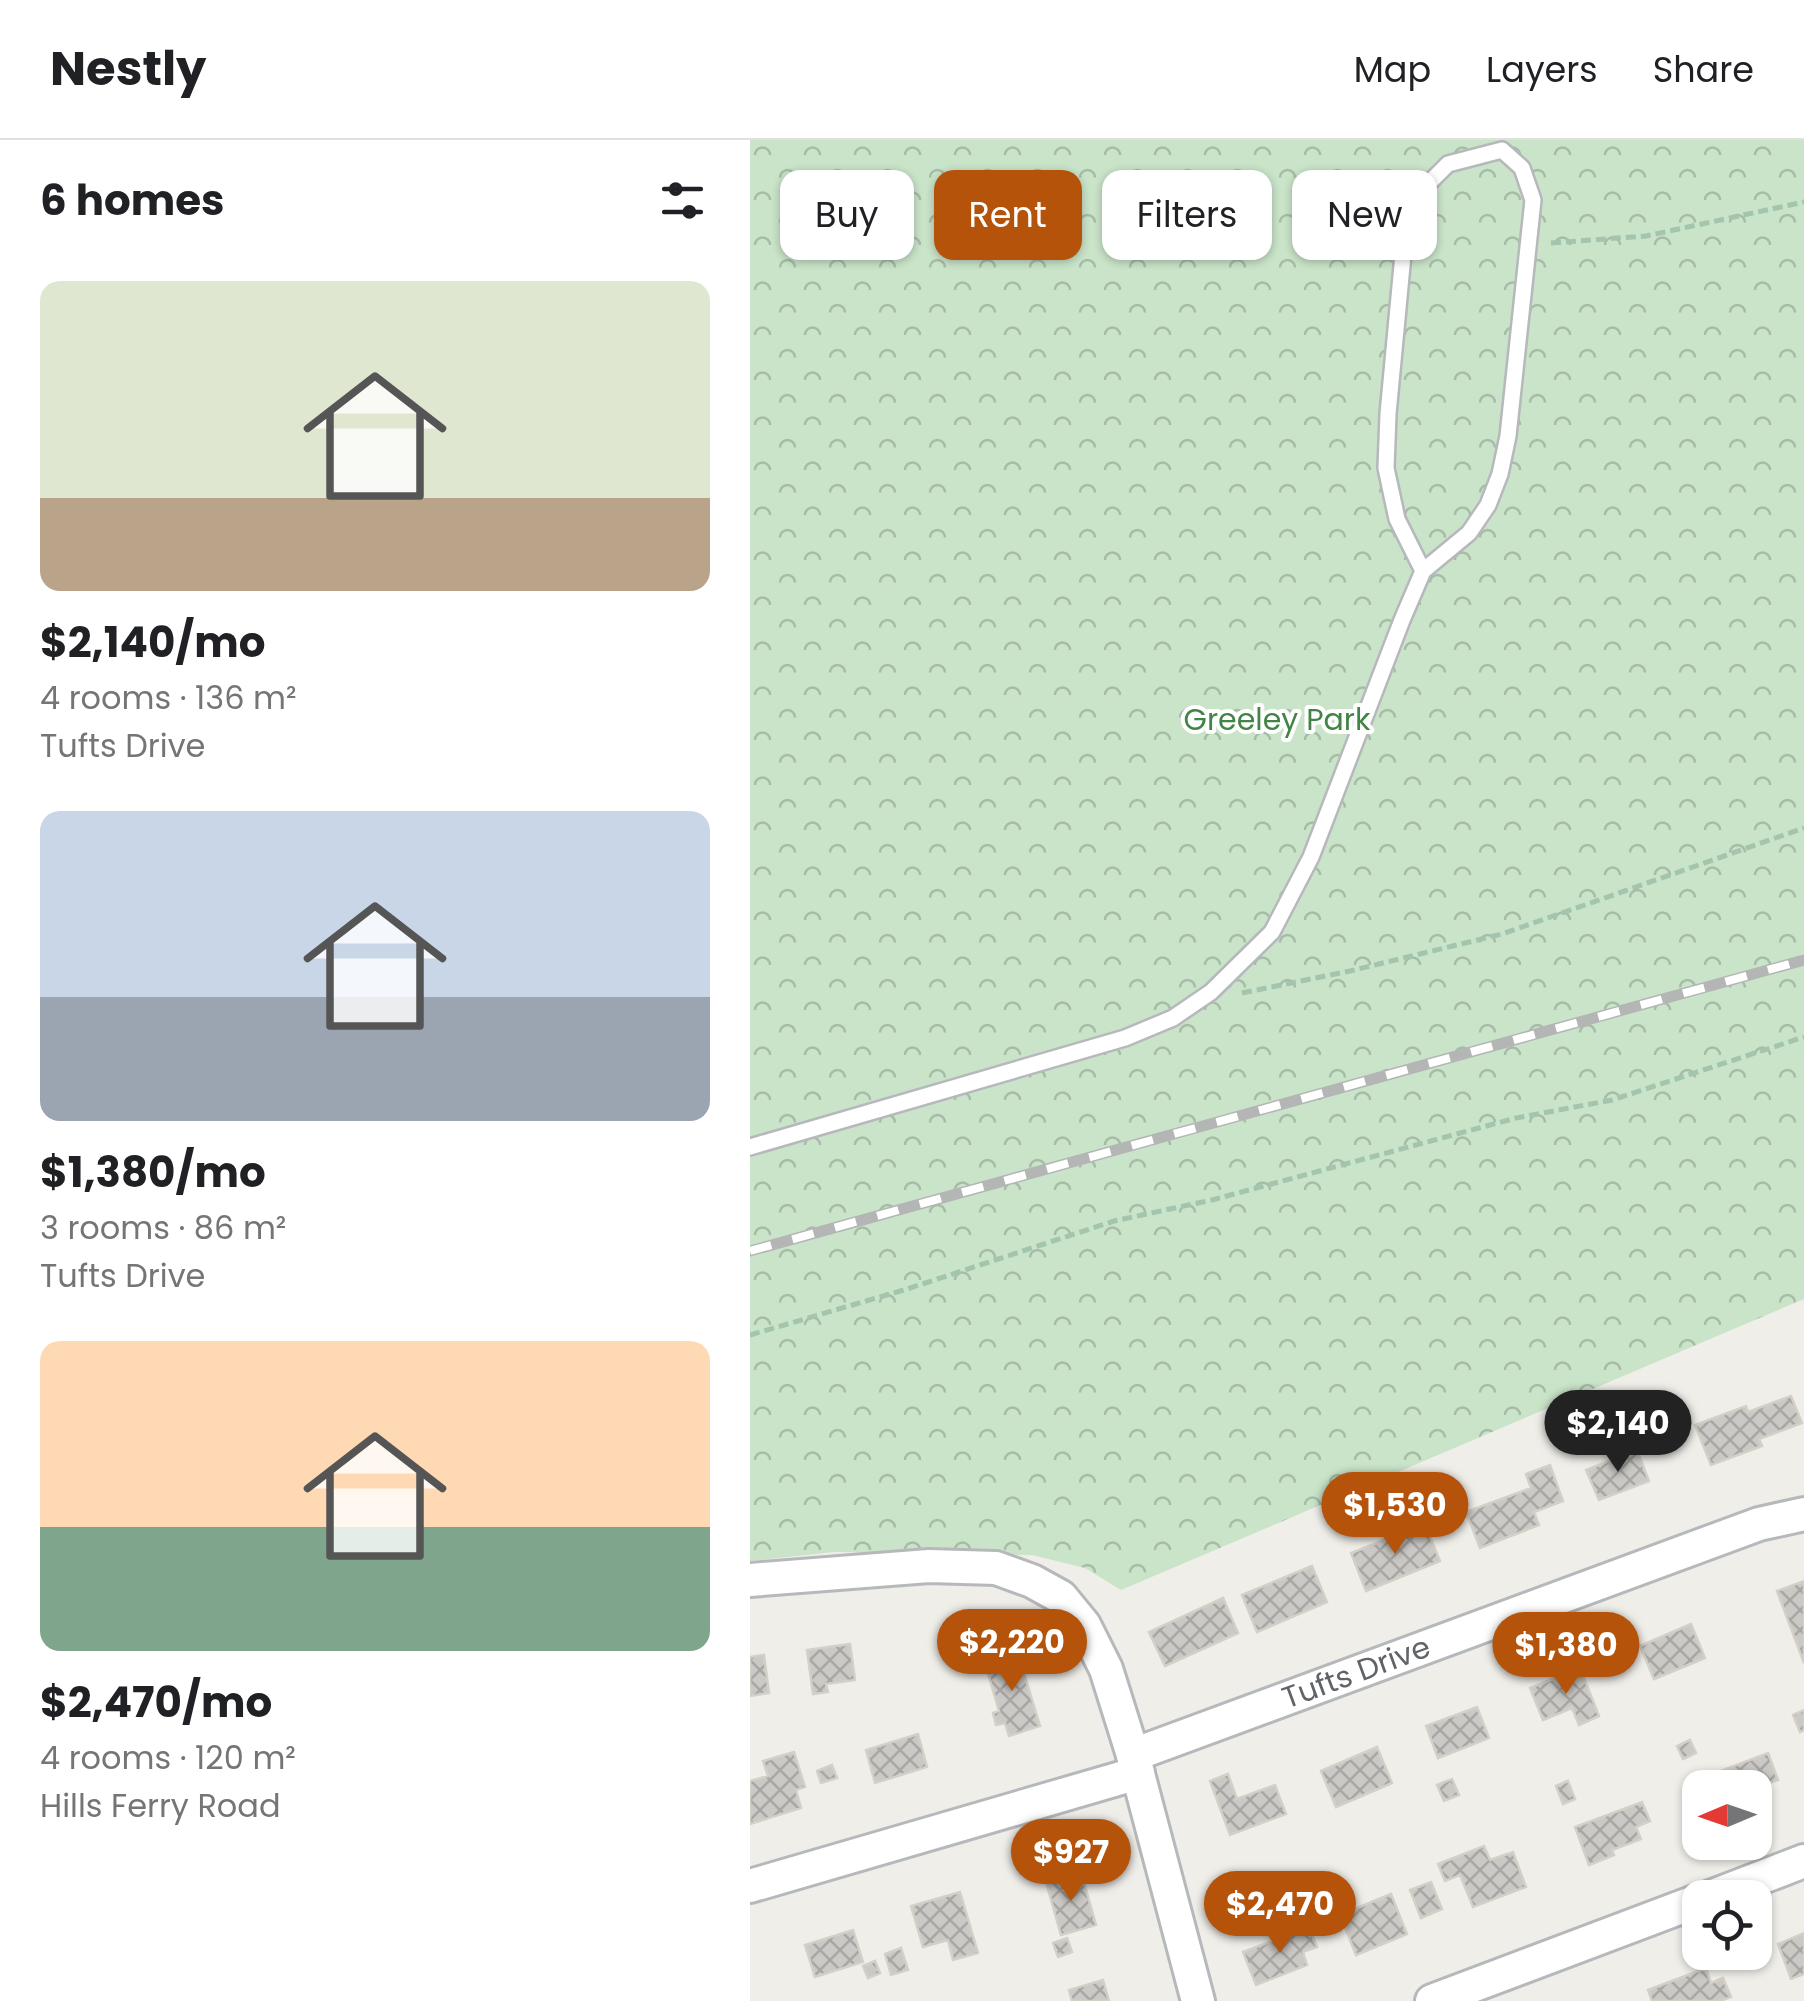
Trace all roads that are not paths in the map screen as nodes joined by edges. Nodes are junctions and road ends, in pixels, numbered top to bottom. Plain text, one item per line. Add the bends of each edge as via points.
1 (1503, 145) edge
2 (1423, 570) junction
3 (750, 1147) edge
4 (1804, 1514) edge
5 (750, 1580) edge
6 (1135, 1764) junction
7 (1804, 1862) edge
8 (1756, 1880) edge
9 (750, 1886) edge
10 (1682, 1907) edge
11 (1198, 2001) edge
12 (1432, 2001) edge

1 - 2 lane via 1522,168 1533,200 1508,436 1488,505 1468,533
1 - 2 lane via 1448,164 1420,192 1406,223 1386,468 1397,519
2 - 3 lane via 1311,857 1272,932 1211,992 1173,1018 1125,1038
4 - 6 street, Tufts Drive via 1758,1524
5 - 6 street via 929,1566 996,1568 1032,1581 1061,1597 1084,1625 1106,1670
6 - 9 street, Tufts Drive
6 - 11 street
7 - 8 street
10 - 12 street

